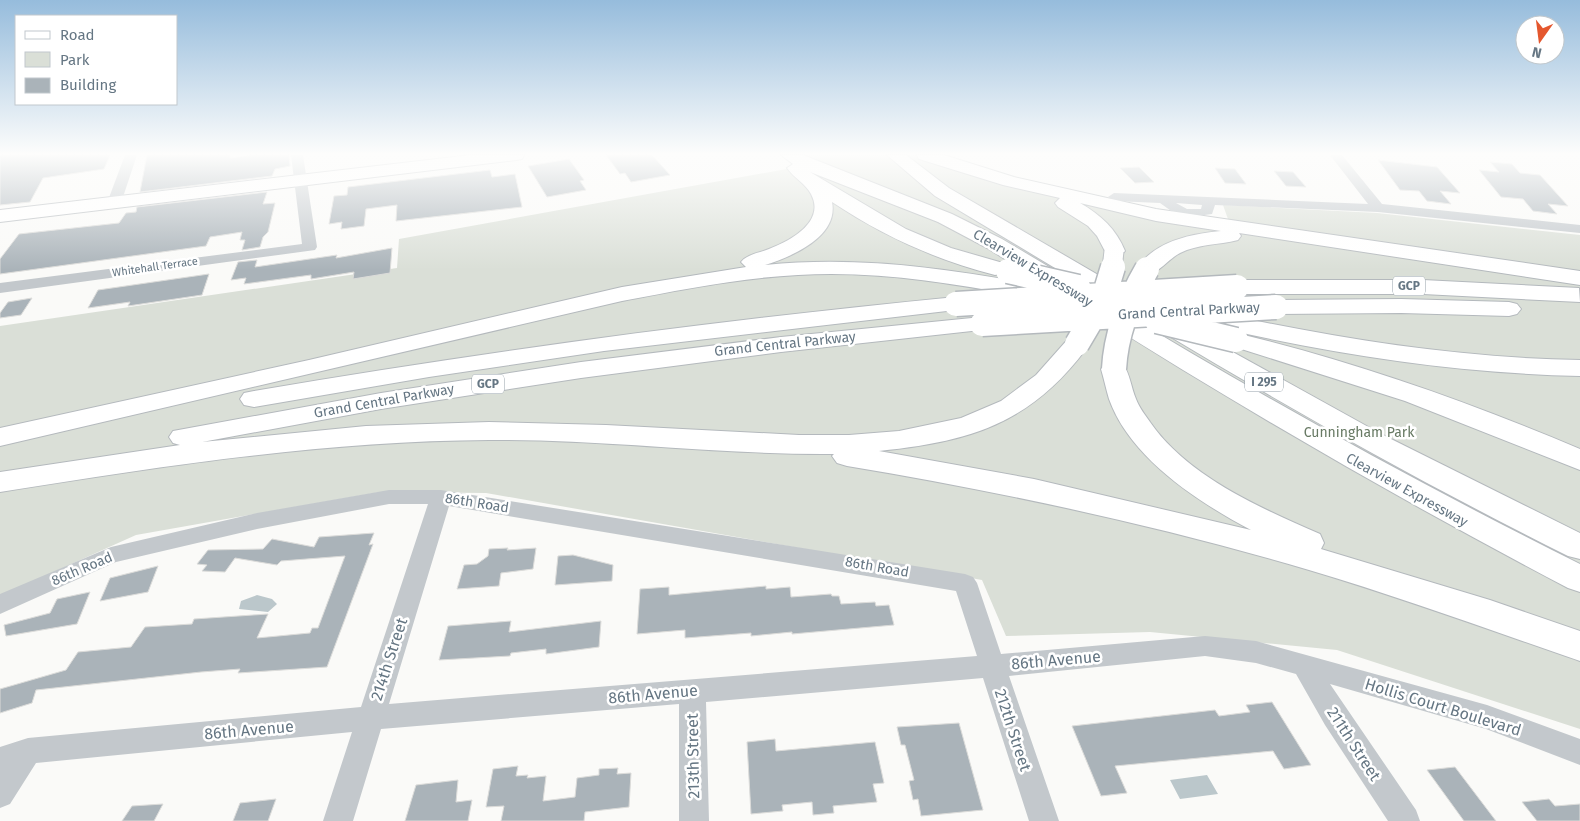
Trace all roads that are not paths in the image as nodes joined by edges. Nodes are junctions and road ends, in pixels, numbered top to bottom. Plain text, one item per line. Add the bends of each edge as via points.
1 (117, 193) edge
2 (196, 193) edge
3 (303, 193) edge
4 (819, 193) edge
5 (834, 193) edge
6 (882, 193) edge
7 (944, 193) edge
8 (1042, 193) edge
9 (1062, 193) edge
10 (1366, 193) edge
11 (1114, 196) dead end
12 (114, 203) junction
13 (1378, 208) junction
14 (0, 216) edge
15 (1580, 228) edge
16 (1308, 240) junction
17 (1580, 278) edge
18 (0, 288) edge
19 (622, 294) junction
20 (1580, 295) edge
21 (1580, 314) edge
22 (1580, 368) edge
23 (0, 437) edge
24 (684, 438) junction
25 (0, 447) edge
26 (1580, 460) edge
27 (0, 474) edge
28 (0, 482) edge
29 (441, 497) junction
30 (1580, 547) edge
31 (1580, 579) edge
32 (965, 583) joint
33 (0, 604) edge
34 (1542, 632) junction
35 (1580, 646) edge
36 (994, 666) junction
37 (1305, 666) junction
38 (692, 690) junction
39 (370, 718) junction
40 (28, 751) junction
41 (1580, 752) edge
42 (0, 760) edge
43 (0, 794) edge
44 (338, 821) edge
45 (694, 821) edge
46 (1044, 821) edge
47 (1405, 821) edge

1 - 12 street
2 - 12 main road
3 - 18 street, Whitehall Terrace via 310,246
4 - 19 main road via 824,209 819,224 802,241 784,251 761,260
5 - 22 main road, bridge via 864,216 898,234 961,259 1188,314 1434,360 1523,368
6 - 31 main road, Clearview Expressway / I 295 via 927,210 994,243 1321,442 1417,496
7 - 30 main road, Clearview Expressway / I 295 via 1288,395 1431,473
8 - 24 main road, bridge via 1070,205 1104,231 1114,251 1114,266 1105,292 1077,344 1056,372 1024,399 980,421 902,440 834,445
9 - 16 main road via 1132,211
10 - 13 street
11 - 13 street
12 - 14 main road
13 - 15 street
16 - 17 main road
16 - 34 main road, bridge via 1257,236 1203,240 1172,249 1158,258 1147,269 1120,330 1114,369 1123,402 1147,437 1187,475 1229,504 1308,543
19 - 23 main road
19 - 26 main road, bridge via 722,276 824,268 931,274 1043,293 1325,365 1510,430
20 - 25 main road, Grand Central Parkway / GCP, bridge via 1414,286 1237,287 956,304 737,326 489,360 275,395
21 - 27 main road, Grand Central Parkway / GCP, bridge via 1418,306 1276,307 982,324 744,348 490,384 199,434
24 - 28 main road via 520,432 387,435 178,454
24 - 34 main road via 888,462 1088,500 1290,552
29 - 32 street, 86th Road
29 - 33 street, 86th Road via 389,497 257,521 120,553
29 - 39 street, 214th Street
32 - 36 street, 212th Street
34 - 35 main road
36 - 37 street, 86th Avenue via 1205,646 1256,652
36 - 38 street, 86th Avenue
36 - 46 street, 212th Street via 1004,707
37 - 41 street, Hollis Court Boulevard via 1487,717
37 - 47 street, 211th Street
38 - 39 street, 86th Avenue
38 - 45 street, 213th Street
39 - 40 street, 86th Avenue
39 - 44 street, 214th Street
40 - 42 street, 86th Avenue
40 - 43 street

